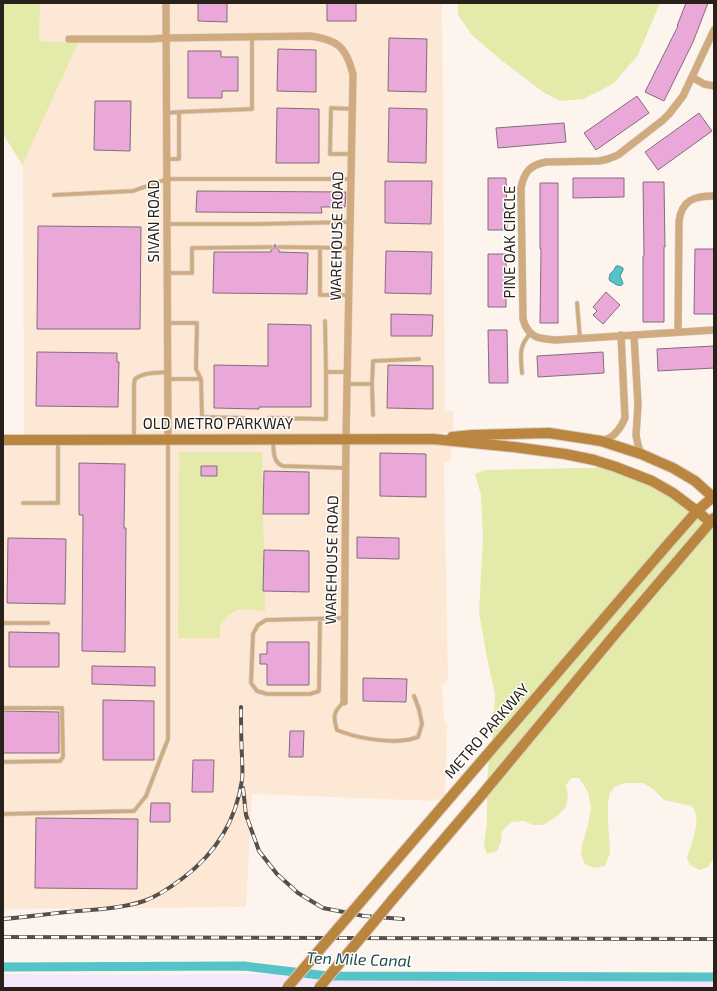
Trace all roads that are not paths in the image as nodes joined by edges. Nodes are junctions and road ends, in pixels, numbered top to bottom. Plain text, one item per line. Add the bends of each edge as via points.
1 (166, 3) edge
2 (714, 30) edge
3 (252, 37) junction
4 (166, 38) junction
5 (69, 39) dead end
6 (692, 77) junction
7 (714, 86) edge
8 (353, 109) junction
9 (179, 112) junction
10 (166, 113) junction
11 (352, 154) junction
12 (167, 159) junction
13 (167, 179) junction
14 (351, 179) junction
15 (54, 195) dead end
16 (714, 196) edge
17 (350, 222) junction
18 (167, 224) junction
19 (271, 247) dead end
20 (279, 247) dead end
21 (320, 248) junction
22 (350, 248) junction
23 (167, 273) junction
24 (349, 295) junction
25 (577, 303) dead end
26 (325, 321) dead end
27 (167, 323) junction
28 (714, 330) edge
29 (678, 332) junction
30 (530, 334) junction
31 (621, 335) junction
32 (634, 335) junction
33 (580, 338) junction
34 (419, 360) dead end
35 (636, 364) junction
36 (623, 365) junction
37 (326, 372) junction
38 (347, 372) junction
39 (522, 373) dead end
40 (168, 376) junction
41 (201, 379) junction
42 (347, 384) junction
43 (372, 384) junction
44 (372, 415) dead end
45 (244, 418) dead end
46 (269, 418) dead end
47 (625, 418) junction
48 (638, 418) junction
49 (544, 433) junction
50 (273, 439) junction
51 (346, 439) junction
52 (432, 439) junction
53 (3, 440) edge
54 (58, 440) junction
55 (134, 440) junction
56 (168, 440) junction
57 (601, 441) junction
58 (514, 447) junction
59 (641, 454) junction
60 (346, 468) junction
61 (714, 497) edge
62 (23, 504) dead end
63 (697, 511) junction
64 (712, 520) edge
65 (344, 618) junction
66 (320, 619) junction
67 (3, 623) edge
68 (48, 623) dead end
69 (414, 696) dead end
70 (344, 702) joint
71 (3, 708) edge
72 (3, 762) edge
73 (3, 814) edge
74 (287, 988) edge
75 (319, 988) edge

1 - 4 street, SIVAN ROAD
2 - 6 street, PINE OAK CIRCLE
3 - 4 street, WAREHOUSE ROAD
3 - 8 street, WAREHOUSE ROAD via 310,36 333,42 343,49 350,60 353,74
3 - 9 lane via 252,109
4 - 5 street, WAREHOUSE ROAD
4 - 10 street, SIVAN ROAD
6 - 7 street
6 - 30 street, PINE OAK CIRCLE via 669,114 618,154 608,159 538,163 524,176 521,188 523,319
8 - 11 street, WAREHOUSE ROAD
8 - 11 lane via 330,108 330,154
9 - 10 lane
9 - 12 lane via 179,159
10 - 12 street, SIVAN ROAD
11 - 14 street, WAREHOUSE ROAD
12 - 13 street, SIVAN ROAD
13 - 14 lane
13 - 15 lane via 133,190
13 - 18 street, SIVAN ROAD
14 - 17 street, WAREHOUSE ROAD
16 - 29 street via 693,198 685,204 680,214
17 - 18 lane
17 - 22 street, WAREHOUSE ROAD
18 - 23 street, SIVAN ROAD
19 - 23 lane via 192,248 192,273
20 - 21 lane
21 - 22 lane
21 - 24 lane via 320,295
22 - 24 street, WAREHOUSE ROAD
23 - 27 street, SIVAN ROAD
24 - 38 street, WAREHOUSE ROAD
25 - 33 lane
26 - 37 lane
27 - 40 street, SIVAN ROAD
27 - 41 lane via 197,323 196,369
28 - 29 street
29 - 32 street
30 - 33 street via 543,339
30 - 39 lane via 521,350
31 - 32 street
31 - 33 street
31 - 36 street
32 - 35 street
34 - 43 lane via 373,361
35 - 36 street
35 - 48 street
36 - 47 street
37 - 38 lane
37 - 46 lane via 326,419
38 - 42 street, WAREHOUSE ROAD
40 - 41 lane
40 - 55 lane via 146,374 135,379
40 - 56 street, SIVAN ROAD
41 - 45 lane via 202,417
42 - 43 lane
42 - 51 street, WAREHOUSE ROAD
43 - 44 lane
47 - 48 street
47 - 57 street via 615,433
48 - 59 street via 636,435
49 - 52 main road, OLD METRO PARKWAY via 473,434
49 - 57 main road, OLD METRO PARKWAY
49 - 58 main road via 522,437 514,442
50 - 51 main road, OLD METRO PARKWAY
50 - 56 main road, OLD METRO PARKWAY
50 - 60 lane via 274,458 283,466
51 - 52 main road, OLD METRO PARKWAY
51 - 60 street, WAREHOUSE ROAD
52 - 58 main road, OLD METRO PARKWAY
53 - 54 main road, OLD METRO PARKWAY
54 - 55 main road, OLD METRO PARKWAY
54 - 62 lane via 58,503
55 - 56 main road, OLD METRO PARKWAY
56 - 73 lane via 168,740 146,796 134,811
57 - 59 main road, OLD METRO PARKWAY
58 - 63 main road, OLD METRO PARKWAY via 565,454 616,467 652,481
59 - 61 main road, OLD METRO PARKWAY via 694,480
60 - 65 street, WAREHOUSE ROAD
61 - 63 main road, METRO PARKWAY
63 - 64 main road, OLD METRO PARKWAY
63 - 74 main road, METRO PARKWAY, bridge
64 - 75 main road, bridge
65 - 66 lane
65 - 70 street, WAREHOUSE ROAD
66 - 66 lane via 266,620 258,625 253,634 251,683 256,691 267,694 310,694 319,691
67 - 68 lane
69 - 70 lane via 422,724 418,737 406,740 367,739 337,730 334,717 337,708
71 - 72 lane via 62,708 63,757 60,761

